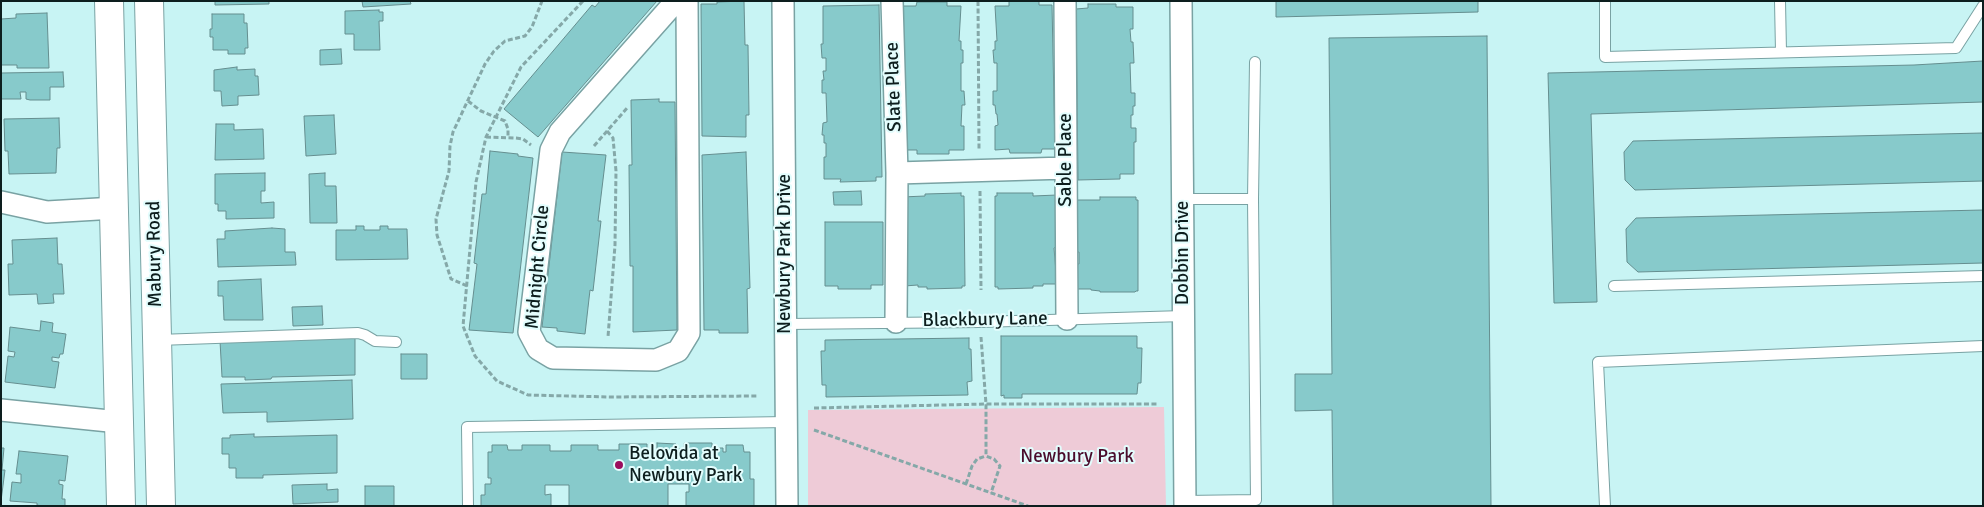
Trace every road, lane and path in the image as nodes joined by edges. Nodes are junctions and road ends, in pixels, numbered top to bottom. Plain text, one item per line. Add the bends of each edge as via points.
1 (109, 1) edge
2 (148, 1) edge
3 (542, 1) edge
4 (676, 1) edge
5 (687, 1) edge
6 (783, 1) edge
7 (892, 1) edge
8 (978, 1) edge
9 (1065, 1) edge
10 (1181, 1) edge
11 (1605, 1) edge
12 (1780, 1) edge
13 (1983, 6) edge
14 (1781, 52) junction
15 (1255, 62) dead end
16 (468, 101) junction
17 (628, 107) dead end
18 (607, 131) junction
19 (486, 137) dead end
20 (508, 138) junction
21 (594, 146) dead end
22 (551, 150) junction
23 (979, 157) dead end
24 (1066, 168) junction
25 (897, 173) junction
26 (980, 186) dead end
27 (1254, 198) junction
28 (1183, 200) junction
29 (1, 202) edge
30 (115, 208) junction
31 (1983, 276) edge
32 (466, 286) dead end
33 (1614, 286) dead end
34 (981, 290) dead end
35 (1184, 316) junction
36 (1068, 318) junction
37 (896, 322) junction
38 (786, 324) junction
39 (980, 336) dead end
40 (157, 340) junction
41 (396, 342) dead end
42 (609, 343) dead end
43 (1983, 346) edge
44 (986, 404) junction
45 (1157, 404) dead end
46 (814, 408) dead end
47 (1, 410) edge
48 (119, 422) junction
49 (786, 422) junction
50 (814, 430) dead end
51 (986, 456) junction
52 (966, 484) junction
53 (991, 493) junction
54 (1185, 503) edge
55 (1026, 505) edge
56 (121, 506) edge
57 (161, 506) edge
58 (468, 506) edge
59 (787, 506) edge
60 (1605, 506) edge

1 - 30 main road, Mabury Road
2 - 40 main road, Mabury Road
3 - 16 path via 525,36 505,41 494,51
4 - 22 street, Midnight Circle via 560,132
5 - 22 street, Midnight Circle via 689,333 678,351 656,360 553,358 538,349 528,332
6 - 38 street, Newbury Park Drive
7 - 25 street, Slate Place
8 - 23 path
9 - 24 street, Sable Place
10 - 28 street, Dobbin Drive
11 - 14 lane via 1605,57
12 - 14 lane
13 - 14 lane via 1956,48
15 - 27 lane
16 - 20 path via 505,121
16 - 32 path via 453,132 449,171 436,219 439,245 451,279
17 - 18 path
18 - 21 path
18 - 42 path via 613,138 616,171
19 - 20 path
20 - 22 path via 523,139 536,147
24 - 25 street
24 - 36 street, Sable Place
25 - 37 street, Slate Place
26 - 34 path
27 - 28 lane
27 - 54 lane via 1256,500
28 - 35 street, Dobbin Drive
29 - 30 street via 47,212
30 - 48 main road, Mabury Road
31 - 33 lane
35 - 36 lane, Blackbury Lane
35 - 54 street, Dobbin Drive
36 - 37 lane, Blackbury Lane
37 - 38 lane, Blackbury Lane
38 - 49 street, Newbury Park Drive
39 - 44 path
40 - 41 lane via 358,333 375,341
40 - 57 main road, Mabury Road
43 - 60 lane via 1598,362
44 - 45 path
44 - 46 path
44 - 51 path
47 - 48 street
48 - 56 main road, Mabury Road
49 - 58 lane via 467,427
49 - 59 street, Newbury Park Drive
50 - 52 path
51 - 52 path via 977,458
51 - 53 path via 1000,466
52 - 53 path
53 - 55 path

